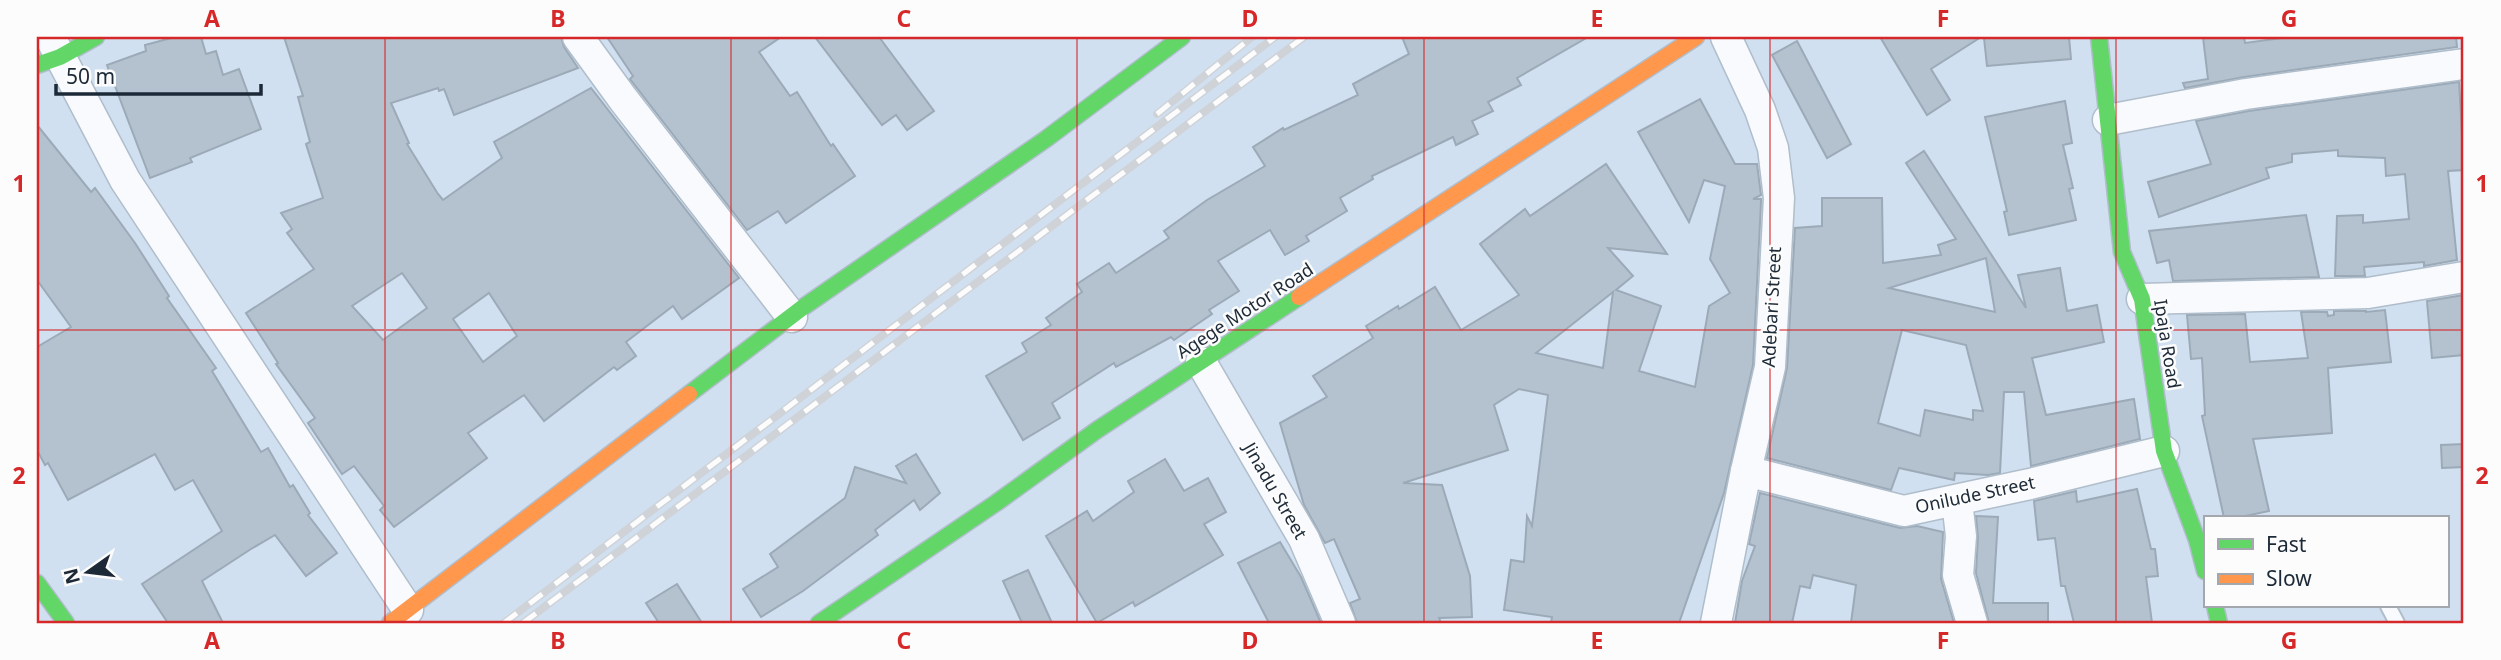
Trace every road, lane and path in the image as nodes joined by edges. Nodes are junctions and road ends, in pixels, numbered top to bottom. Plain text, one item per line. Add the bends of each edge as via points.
1 (96, 37) edge
2 (578, 37) edge
3 (1182, 37) edge
4 (1696, 37) edge
5 (1726, 37) edge
6 (2099, 37) edge
7 (50, 46) edge
8 (2464, 64) edge
9 (2108, 120) junction
10 (2464, 277) edge
11 (2142, 299) junction
12 (792, 317) junction
13 (1201, 362) junction
14 (2164, 451) junction
15 (1746, 471) junction
16 (1958, 501) junction
17 (2201, 540) edge
18 (2204, 563) edge
19 (37, 583) edge
20 (399, 616) edge
21 (66, 623) edge
22 (819, 623) edge
23 (1340, 623) edge
24 (1716, 623) edge
25 (1972, 623) edge

1 - 7 main road
2 - 12 street
3 - 12 main road via 1046,139
4 - 13 main road, Agege Motor Road
5 - 15 street, Adebari Street via 1773,148 1779,198 1770,368
6 - 9 main road, Ipaja Road
7 - 20 street via 125,180
8 - 9 street via 2246,94
9 - 11 main road, Ipaja Road via 2122,252
10 - 11 street via 2368,293
11 - 14 main road, Ipaja Road
12 - 20 main road
13 - 22 main road, Agege Motor Road
13 - 23 street, Jinadu Street via 1304,539
14 - 16 street, Onilude Street
14 - 17 main road, Ipaja Road
15 - 16 street, Onilude Street via 1904,511
15 - 24 street, Adebari Street
16 - 25 street via 1958,575
17 - 18 main road, Ipaja Road
19 - 21 main road

